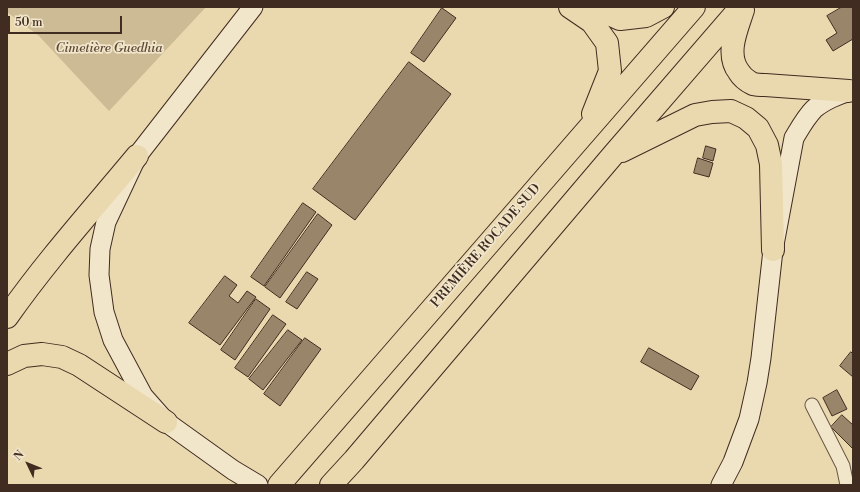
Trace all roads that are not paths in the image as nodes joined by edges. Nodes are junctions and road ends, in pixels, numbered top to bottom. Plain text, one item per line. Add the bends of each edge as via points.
1 (253, 7) edge
2 (570, 7) edge
3 (594, 7) edge
4 (663, 7) edge
5 (694, 7) edge
6 (742, 7) edge
7 (851, 91) edge
8 (587, 129) junction
9 (613, 155) junction
10 (137, 156) junction
11 (773, 250) junction
12 (7, 317) edge
13 (7, 364) edge
14 (812, 404) dead end
15 (166, 422) junction
16 (258, 485) edge
17 (279, 485) edge
18 (331, 485) edge
19 (721, 485) edge
20 (847, 485) edge

1 - 10 main road
2 - 8 highway via 592,22 607,43 610,71
3 - 4 highway via 620,19 646,16
5 - 8 highway, PREMIÈRE ROCADE SUD
6 - 7 highway via 732,56 735,68 742,77 753,84 765,86
6 - 9 highway
7 - 11 main road via 825,102 814,110 794,138
8 - 17 highway, PREMIÈRE ROCADE SUD
9 - 11 highway via 695,115 731,111 746,118 758,128 767,145
9 - 18 highway
10 - 12 highway via 49,261
10 - 15 main road via 106,222 100,249 99,275 104,312 113,340 143,396
11 - 19 main road via 757,383 749,419 734,462
13 - 15 highway via 24,356 42,354 62,357 79,365
14 - 20 street via 843,466
15 - 16 main road

